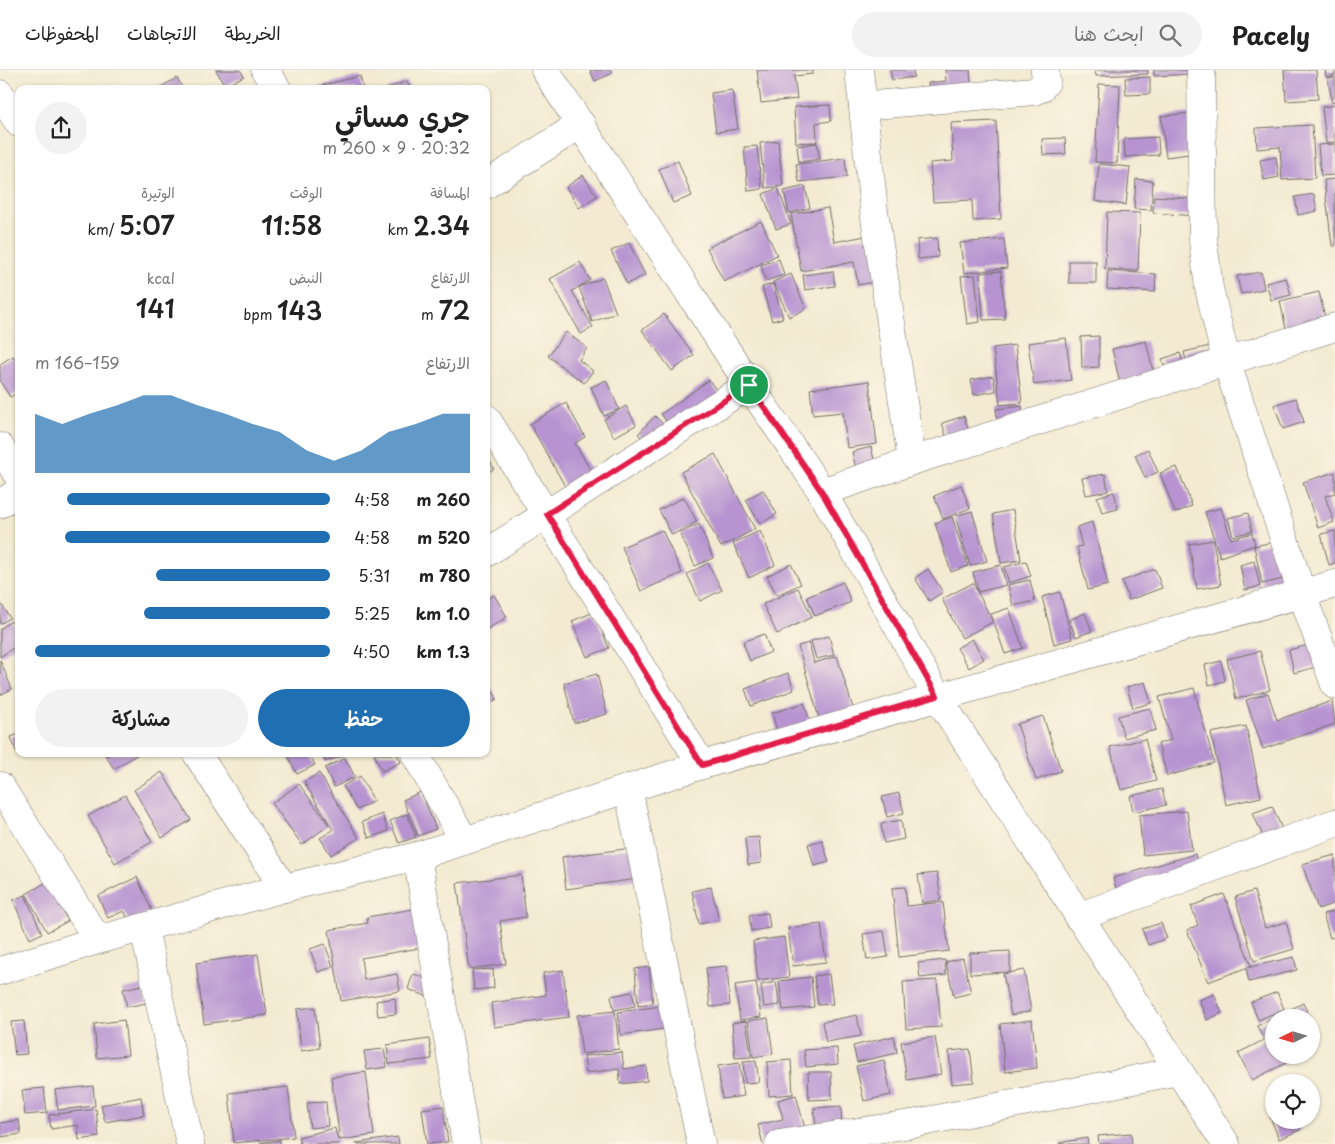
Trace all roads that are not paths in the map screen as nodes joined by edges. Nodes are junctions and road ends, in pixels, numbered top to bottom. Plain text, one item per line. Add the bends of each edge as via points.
1 (265, 70) edge
2 (545, 70) edge
3 (859, 70) edge
4 (1045, 70) edge
5 (1201, 70) edge
6 (275, 85) edge
7 (0, 94) edge
8 (864, 106) junction
9 (15, 117) edge
10 (581, 124) junction
11 (490, 182) edge
12 (1335, 327) edge
13 (1226, 360) junction
14 (749, 385) junction
15 (490, 424) edge
16 (0, 447) edge
17 (912, 461) junction
18 (15, 471) edge
19 (822, 492) junction
20 (15, 494) edge
21 (0, 504) edge
22 (547, 514) junction
23 (490, 551) edge
24 (1335, 584) edge
25 (1302, 594) junction
26 (1335, 685) edge
27 (937, 696) junction
28 (199, 757) edge
29 (418, 757) edge
30 (702, 765) junction
31 (0, 786) edge
32 (628, 788) junction
33 (1335, 823) edge
34 (464, 840) junction
35 (417, 856) junction
36 (284, 888) junction
37 (1078, 917) junction
38 (144, 928) junction
39 (98, 940) junction
40 (0, 972) edge
41 (1178, 1072) junction
42 (919, 1133) edge
43 (190, 1144) edge
44 (466, 1144) edge
45 (702, 1144) edge
46 (779, 1144) edge
47 (1226, 1144) edge

1 - 6 street
2 - 10 street
3 - 8 street
4 - 8 street via 1046,82 1034,91
5 - 13 street via 1203,241 1209,288
7 - 9 street
8 - 17 street via 874,211
10 - 11 street
10 - 14 street
12 - 13 street
13 - 17 street
13 - 25 street
14 - 19 street
14 - 22 street
15 - 22 street
16 - 18 street
17 - 19 street
19 - 27 street
20 - 21 street
22 - 23 street
22 - 30 street
24 - 25 street
25 - 26 street
25 - 27 street
27 - 30 street
27 - 37 street
28 - 36 street
29 - 34 street
30 - 32 street
31 - 39 street
32 - 34 street
32 - 45 street
33 - 37 street
34 - 35 street
35 - 36 street
35 - 44 street
36 - 38 street
37 - 41 street
38 - 39 street
38 - 43 street
39 - 40 street
41 - 42 street
41 - 47 street
42 - 46 street

